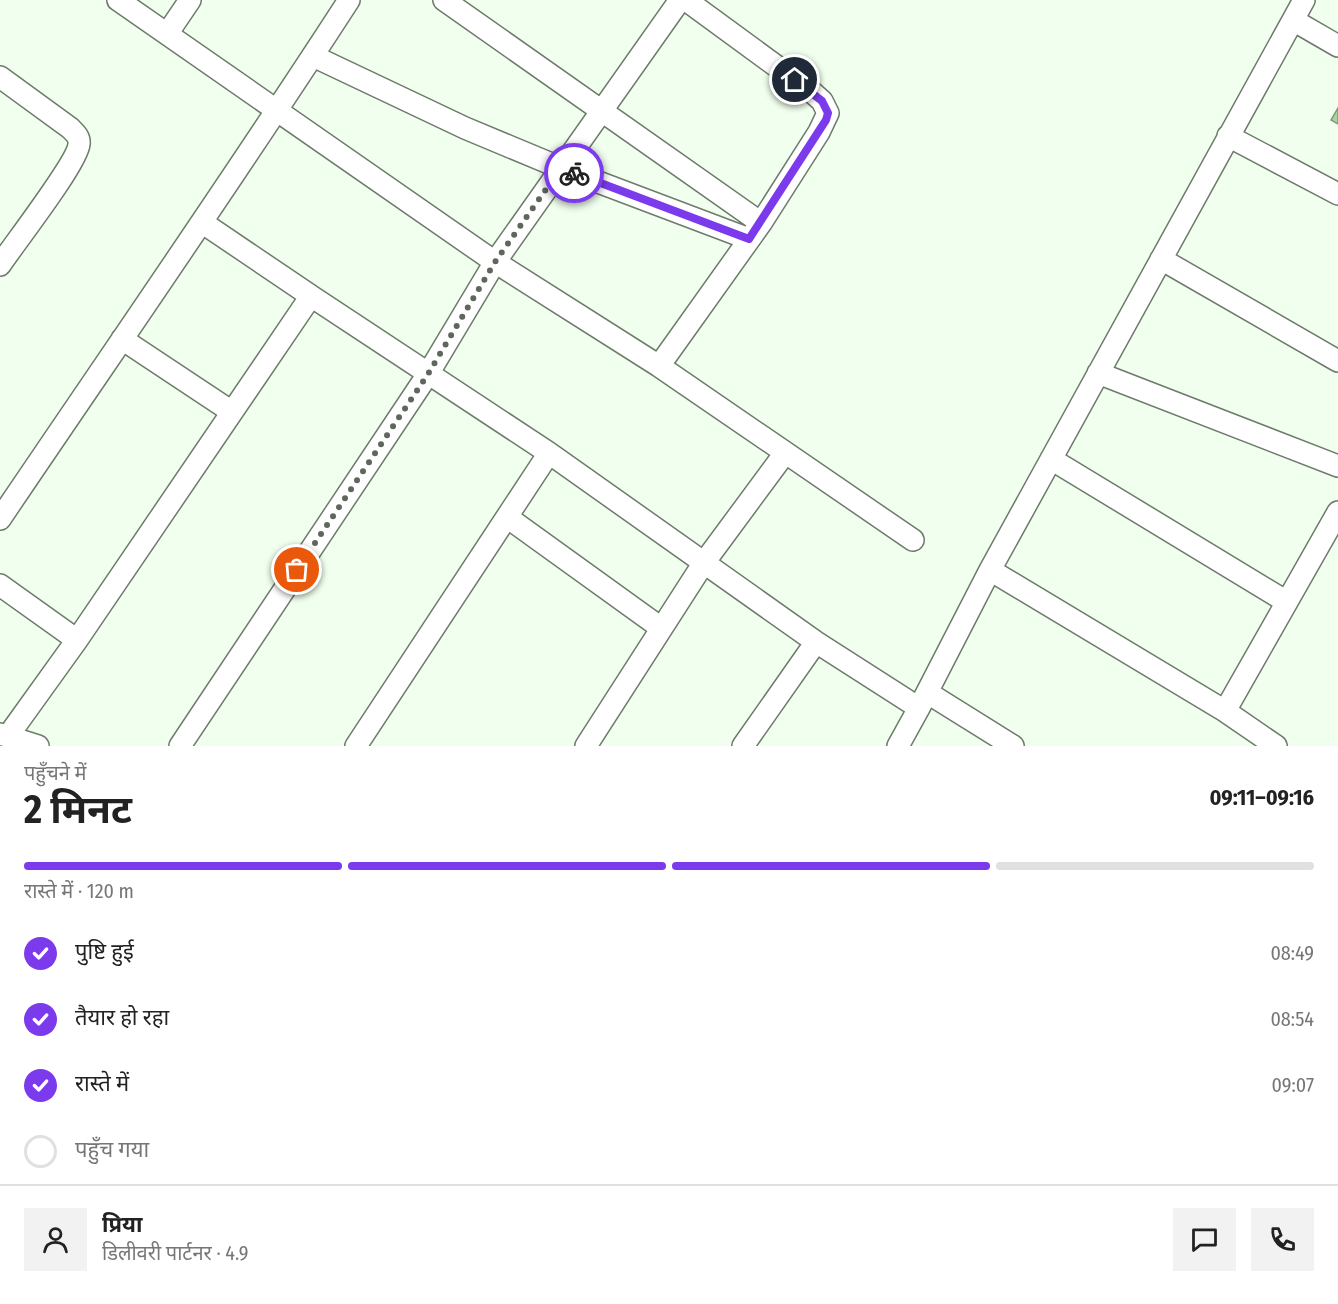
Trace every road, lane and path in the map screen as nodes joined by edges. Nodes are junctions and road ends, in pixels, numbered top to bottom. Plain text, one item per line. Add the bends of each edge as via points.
1 (118, 0) edge
2 (190, 0) edge
3 (349, 0) edge
4 (444, 0) edge
5 (680, 0) edge
6 (686, 0) edge
7 (1304, 0) edge
8 (1293, 20) junction
9 (167, 34) junction
10 (1338, 46) edge
11 (313, 56) junction
12 (0, 77) edge
13 (277, 110) junction
14 (600, 111) junction
15 (1228, 136) junction
16 (561, 168) junction
17 (1338, 194) edge
18 (203, 223) junction
19 (755, 231) junction
20 (1161, 259) junction
21 (495, 262) junction
22 (0, 265) edge
23 (311, 296) junction
24 (122, 339) junction
25 (1338, 361) edge
26 (659, 366) junction
27 (1098, 373) junction
28 (428, 374) junction
29 (232, 412) junction
30 (549, 453) junction
31 (785, 453) junction
32 (1051, 459) junction
33 (1338, 466) edge
34 (1338, 512) edge
35 (507, 517) junction
36 (0, 519) edge
37 (913, 540) dead end
38 (703, 564) junction
39 (990, 570) junction
40 (0, 585) edge
41 (1287, 602) junction
42 (661, 628) junction
43 (77, 640) junction
44 (816, 642) junction
45 (924, 701) junction
46 (1225, 711) junction
47 (4, 735) edge
48 (38, 746) edge
49 (180, 746) edge
50 (356, 746) edge
51 (586, 746) edge
52 (743, 746) edge
53 (898, 746) edge
54 (1013, 746) edge
55 (1276, 746) edge

1 - 9 street
2 - 9 street
3 - 11 street
4 - 14 street
5 - 14 street
6 - 19 street via 813,93 828,113
7 - 8 street
8 - 10 street
8 - 15 street
9 - 13 street
11 - 13 street
11 - 16 street via 465,128
12 - 22 street via 70,128 80,146
13 - 18 street
13 - 21 street
14 - 16 street
14 - 19 street
15 - 17 street
15 - 20 street
16 - 19 street
16 - 21 street
18 - 23 street
18 - 24 street
19 - 26 street
20 - 25 street
20 - 27 street
21 - 26 street
21 - 28 street
23 - 28 street
23 - 29 street
24 - 29 street
24 - 36 street
26 - 31 street
27 - 32 street
27 - 33 street
28 - 30 street
28 - 49 street
29 - 43 street
30 - 35 street
30 - 38 street
31 - 37 street
31 - 38 street
32 - 39 street
32 - 41 street
34 - 41 street
35 - 42 street
35 - 50 street
38 - 42 street
38 - 44 street
39 - 45 street
39 - 46 street
40 - 43 street
41 - 46 street
42 - 51 street
43 - 47 street
44 - 45 street
44 - 52 street
45 - 53 street
45 - 54 street
46 - 55 street
47 - 48 street

